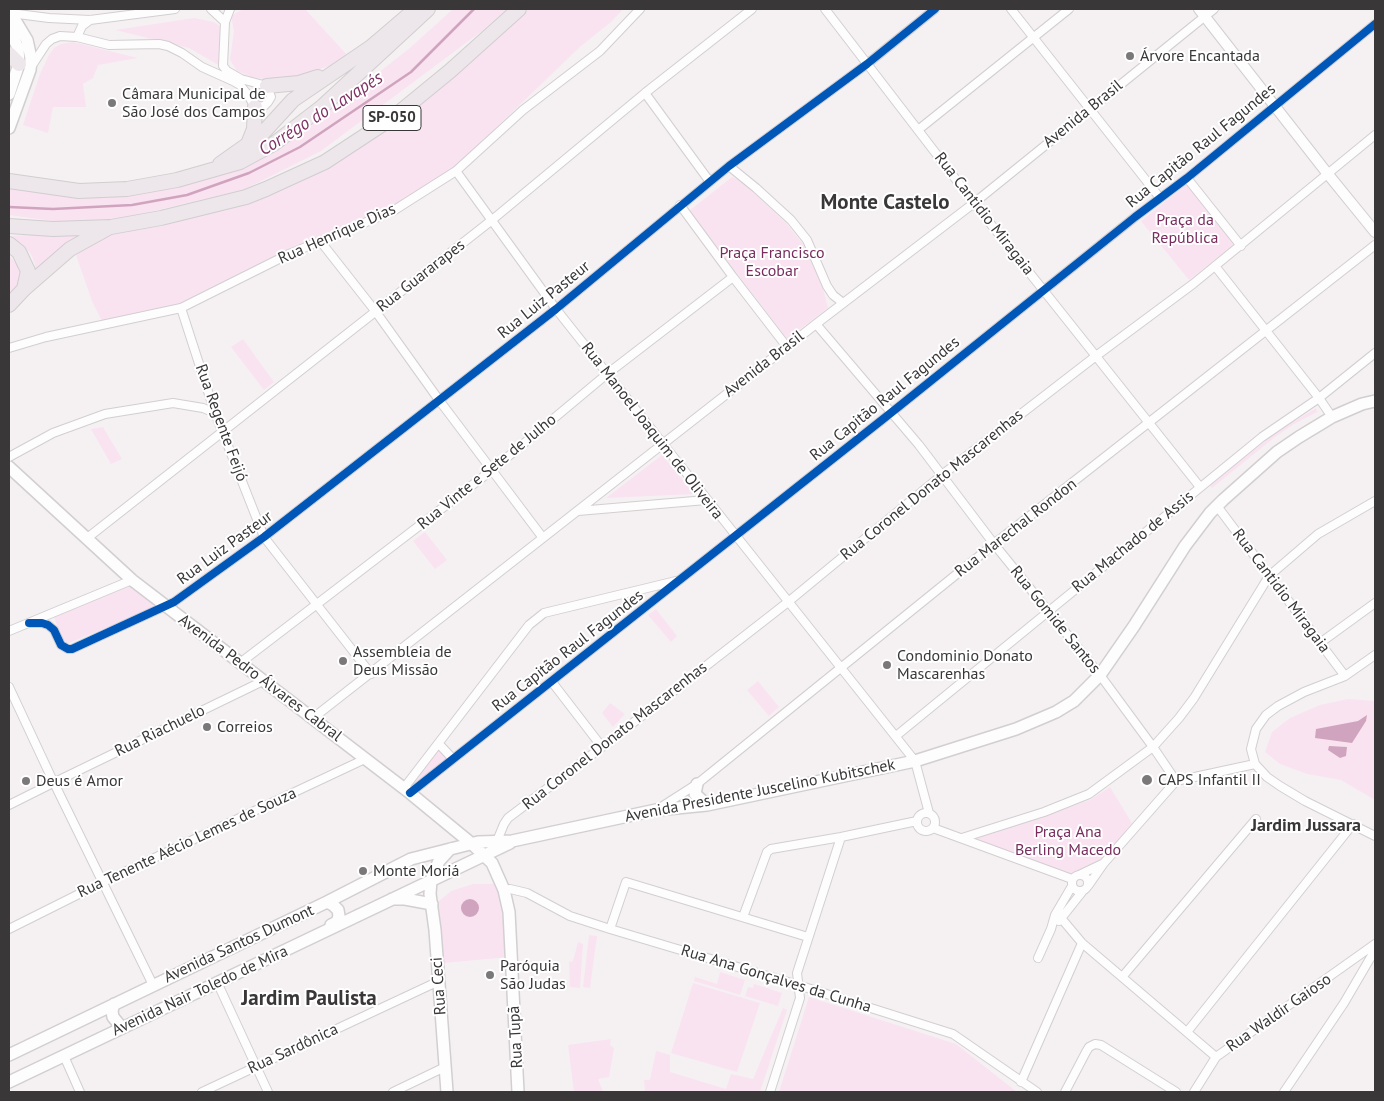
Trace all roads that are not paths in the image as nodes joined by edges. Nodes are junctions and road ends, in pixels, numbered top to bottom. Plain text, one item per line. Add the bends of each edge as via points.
1 (175, 9) edge
2 (211, 9) edge
3 (230, 9) edge
4 (416, 9) edge
5 (428, 9) edge
6 (519, 9) edge
7 (640, 9) edge
8 (752, 9) edge
9 (825, 9) edge
10 (935, 9) edge
11 (1011, 9) edge
12 (1069, 9) edge
13 (1214, 9) edge
14 (10, 11) edge
15 (1202, 12) edge
16 (90, 20) junction
17 (225, 22) junction
18 (1375, 24) edge
19 (9, 28) edge
20 (77, 37) junction
21 (1034, 38) junction
22 (9, 54) edge
23 (867, 64) junction
24 (25, 67) junction
25 (337, 71) junction
26 (267, 86) junction
27 (644, 93) junction
28 (9, 94) edge
29 (1274, 105) junction
30 (255, 107) junction
31 (1090, 108) junction
32 (9, 128) edge
33 (918, 130) junction
34 (1375, 134) edge
35 (248, 145) junction
36 (729, 166) junction
37 (456, 171) junction
38 (207, 172) junction
39 (1327, 173) junction
40 (1186, 178) junction
41 (9, 181) edge
42 (710, 182) junction
43 (1160, 198) junction
44 (974, 203) junction
45 (680, 205) junction
46 (492, 220) junction
47 (9, 226) edge
48 (111, 227) junction
49 (1375, 232) edge
50 (321, 242) junction
51 (9, 244) edge
52 (1375, 245) edge
53 (1241, 246) junction
54 (1215, 266) junction
55 (733, 277) junction
56 (24, 289) junction
57 (1044, 289) junction
58 (843, 303) junction
59 (9, 304) edge
60 (181, 308) junction
61 (556, 309) junction
62 (376, 312) junction
63 (816, 324) junction
64 (1266, 330) junction
65 (786, 347) junction
66 (9, 348) edge
67 (1375, 353) edge
68 (1096, 356) junction
69 (608, 374) junction
70 (1319, 398) junction
71 (439, 400) junction
72 (1375, 401) edge
73 (892, 412) junction
74 (215, 413) junction
75 (1332, 417) junction
76 (1149, 423) junction
77 (222, 431) junction
78 (662, 444) junction
79 (9, 457) edge
80 (9, 467) edge
81 (492, 470) junction
82 (942, 476) junction
83 (1200, 487) junction
84 (706, 500) junction
85 (1375, 501) edge
86 (1216, 506) junction
87 (578, 511) junction
88 (735, 535) junction
89 (264, 537) junction
90 (543, 538) junction
91 (86, 539) junction
92 (994, 544) junction
93 (1269, 576) junction
94 (132, 580) junction
95 (679, 581) junction
96 (788, 602) junction
97 (1375, 603) edge
98 (317, 605) junction
99 (166, 607) junction
100 (61, 609) junction
101 (1049, 612) junction
102 (29, 623) junction
103 (54, 630) junction
104 (9, 631) edge
105 (1320, 643) junction
106 (1375, 655) edge
107 (240, 663) junction
108 (841, 669) junction
109 (371, 674) junction
110 (1100, 675) junction
111 (1345, 676) junction
112 (263, 680) junction
113 (552, 682) junction
114 (9, 687) edge
115 (313, 718) junction
116 (896, 736) junction
117 (438, 744) junction
118 (1153, 747) junction
119 (602, 748) junction
120 (365, 759) junction
121 (454, 759) junction
122 (915, 761) junction
123 (1255, 764) junction
124 (1176, 781) junction
125 (53, 783) junction
126 (696, 784) junction
127 (407, 790) junction
128 (9, 805) edge
129 (707, 805) junction
130 (656, 810) junction
131 (929, 813) junction
132 (1256, 819) dead end
133 (917, 822) junction
134 (1353, 824) junction
135 (933, 828) junction
136 (1375, 836) edge
137 (841, 837) junction
138 (962, 838) junction
139 (497, 841) junction
140 (512, 842) junction
141 (472, 844) junction
142 (450, 849) junction
143 (484, 855) junction
144 (1104, 863) junction
145 (431, 880) junction
146 (1074, 880) junction
147 (103, 882) junction
148 (1085, 889) junction
149 (504, 890) junction
150 (390, 899) junction
151 (327, 902) junction
152 (432, 904) junction
153 (1058, 916) junction
154 (743, 917) junction
155 (9, 929) edge
156 (610, 929) junction
157 (808, 937) junction
158 (308, 940) junction
159 (1082, 943) junction
160 (1375, 944) edge
161 (1375, 950) edge
162 (1038, 958) dead end
163 (1123, 976) junction
164 (439, 981) junction
165 (218, 982) junction
166 (153, 985) junction
167 (798, 985) junction
168 (114, 1004) junction
169 (122, 1028) junction
170 (1187, 1032) junction
171 (9, 1055) edge
172 (64, 1056) junction
173 (1216, 1057) junction
174 (255, 1067) junction
175 (445, 1067) junction
176 (9, 1082) edge
177 (1021, 1082) junction
178 (80, 1092) edge
179 (202, 1092) edge
180 (268, 1092) edge
181 (394, 1092) edge
182 (447, 1092) edge
183 (518, 1092) edge
184 (770, 1092) edge
185 (1037, 1092) edge
186 (1065, 1092) edge
187 (1176, 1092) edge
188 (1194, 1092) edge
189 (1284, 1092) edge

1 - 16 street
2 - 17 street
3 - 17 street
4 - 25 highway
5 - 38 highway via 323,106 276,143 240,162
6 - 48 highway, SP-050 via 418,98 325,162 246,197
7 - 37 street, Rua Henrique Dias via 600,51 523,110
8 - 27 street, Rua Guararapes
9 - 23 street, Rua Cantidio Miragaia
10 - 23 street, Rua Luiz Pasteur
11 - 21 street
12 - 21 street
13 - 15 street, Avenida Brasil
14 - 16 street via 49,18
14 - 24 main road via 30,49
15 - 29 street
15 - 31 street, Avenida Brasil
16 - 20 street via 82,26
17 - 26 street via 223,66 241,79
18 - 29 street, Rua Capitão Raul Fagundes
19 - 24 main road
20 - 24 street via 60,36 49,41
20 - 30 street via 109,45 168,46 240,85
21 - 31 street
21 - 33 street
22 - 24 highway
23 - 33 street, Rua Cantidio Miragaia
23 - 36 street, Rua Luiz Pasteur
24 - 28 main road
24 - 32 main road
25 - 26 highway via 299,83
25 - 35 highway via 293,100
26 - 30 street via 270,100
27 - 42 street
27 - 46 street, Rua Guararapes
29 - 39 street
29 - 40 street, Rua Capitão Raul Fagundes
30 - 35 highway via 254,129
31 - 43 street
31 - 44 street, Avenida Brasil
33 - 44 street, Rua Cantidio Miragaia
34 - 39 street, Rua Coronel Donato Mascarenhas
35 - 38 highway
36 - 42 street, Rua Luiz Pasteur
36 - 58 street via 791,220 806,240 827,286
37 - 46 street, Rua Manoel Joaquim de Oliveira
37 - 50 street, Rua Henrique Dias via 393,211
38 - 41 highway via 127,189 79,191
39 - 49 street
39 - 53 street, Rua Coronel Donato Mascarenhas
40 - 43 street, Rua Capitão Raul Fagundes
40 - 53 street
42 - 45 street, Rua Luiz Pasteur
43 - 57 street, Rua Capitão Raul Fagundes
44 - 57 street, Rua Cantidio Miragaia
44 - 58 street, Avenida Brasil
45 - 55 street
45 - 61 street, Rua Luiz Pasteur
46 - 61 street, Rua Manoel Joaquim de Oliveira
46 - 62 street, Rua Guararapes
47 - 48 highway, SP-050 via 53,229
48 - 56 highway via 70,249
50 - 60 street, Rua Henrique Dias via 289,254
50 - 62 street
51 - 56 highway via 19,252 28,270
52 - 64 street, Rua Marechal Rondon
53 - 54 street, Rua Coronel Donato Mascarenhas
54 - 64 street
54 - 68 street, Rua Coronel Donato Mascarenhas
55 - 65 street
55 - 69 street, Rua Vinte e Sete de Julho
56 - 59 highway
57 - 68 street, Rua Cantidio Miragaia
57 - 73 street, Rua Capitão Raul Fagundes
58 - 63 street, Avenida Brasil
60 - 66 street, Rua Henrique Dias
60 - 74 street, Rua Regente Feijó
61 - 69 street, Rua Manoel Joaquim de Oliveira
61 - 71 street, Rua Luiz Pasteur
62 - 71 street
62 - 77 street, Rua Guararapes
63 - 65 street, Avenida Brasil
63 - 73 street, Rua Gomide Santos
64 - 70 street
64 - 76 street, Rua Marechal Rondon
65 - 78 street, Avenida Brasil
67 - 70 street, Rua Machado de Assis
68 - 76 street, Rua Cantidio Miragaia
68 - 82 street, Rua Coronel Donato Mascarenhas
69 - 78 street, Rua Manoel Joaquim de Oliveira
69 - 81 street, Rua Vinte e Sete de Julho
70 - 75 street
70 - 83 street, Rua Machado de Assis via 1262,437
71 - 81 street
71 - 89 street, Rua Luiz Pasteur
72 - 75 main road, Avenida Presidente Juscelino Kubitschek
73 - 82 street, Rua Gomide Santos
73 - 88 street, Rua Capitão Raul Fagundes
74 - 77 street, Rua Regente Feijó
74 - 79 street via 173,403 105,414 53,432
75 - 86 main road, Avenida Presidente Juscelino Kubitschek via 1277,452
76 - 83 street, Rua Cantidio Miragaia
76 - 92 street, Rua Marechal Rondon
77 - 89 street, Rua Regente Feijó
77 - 91 street, Rua Guararapes
78 - 84 street, Rua Manoel Joaquim de Oliveira
78 - 87 street, Avenida Brasil
80 - 91 main road, Avenida Pedro Álvares Cabral
81 - 90 street
81 - 98 street, Rua Vinte e Sete de Julho
82 - 92 street, Rua Gomide Santos
82 - 96 street, Rua Coronel Donato Mascarenhas
83 - 101 street, Rua Machado de Assis
84 - 87 street
84 - 88 street, Rua Manoel Joaquim de Oliveira
85 - 93 street via 1318,534
86 - 93 street, Rua Cantidio Miragaia
86 - 110 main road, Avenida Presidente Juscelino Kubitschek via 1185,546
87 - 90 street, Avenida Brasil
88 - 95 street, Rua Capitão Raul Fagundes
88 - 96 street, Rua Manoel Joaquim de Oliveira
89 - 98 street, Rua Regente Feijó
89 - 99 street, Rua Luiz Pasteur
90 - 109 street, Avenida Brasil
91 - 94 main road, Avenida Pedro Álvares Cabral
92 - 101 street, Rua Gomide Santos
92 - 108 street, Rua Marechal Rondon
93 - 105 street, Rua Cantidio Miragaia
93 - 118 street via 1194,698
94 - 99 main road, Avenida Pedro Álvares Cabral
94 - 100 street
95 - 113 street, Rua Capitão Raul Fagundes
95 - 117 street via 544,613 529,625
96 - 108 street, Rua Manoel Joaquim de Oliveira
96 - 119 street, Rua Coronel Donato Mascarenhas
97 - 105 street
98 - 107 street, Rua Vinte e Sete de Julho
98 - 109 street, Rua Regente Feijó
99 - 103 street, Rua Luiz Pasteur via 72,649 61,645
99 - 107 main road, Avenida Pedro Álvares Cabral
100 - 102 street
100 - 103 street via 54,619
101 - 110 street, Rua Gomide Santos
101 - 116 street, Rua Machado de Assis
102 - 103 street via 45,624
102 - 104 street
105 - 111 street, Rua Cantidio Miragaia
106 - 111 street
107 - 112 main road, Avenida Pedro Álvares Cabral
108 - 116 street, Rua Manoel Joaquim de Oliveira
108 - 126 street, Rua Marechal Rondon
109 - 115 street, Avenida Brasil
110 - 118 street, Rua Gomide Santos
110 - 122 main road, Avenida Presidente Juscelino Kubitschek via 1074,701 1043,718
111 - 123 street via 1304,692 1266,715 1253,738 1251,749
112 - 115 main road, Avenida Pedro Álvares Cabral
112 - 125 street, Rua Riachuelo
113 - 119 street
113 - 121 street, Rua Capitão Raul Fagundes
114 - 125 street
115 - 120 main road, Avenida Pedro Álvares Cabral
116 - 122 street, Rua Manoel Joaquim de Oliveira
117 - 121 street
117 - 127 street
118 - 124 street, Rua Gomide Santos
118 - 138 street via 1089,794
119 - 139 street, Rua Coronel Donato Mascarenhas via 508,818
120 - 127 main road, Avenida Pedro Álvares Cabral
120 - 147 street, Rua Tenente Aécio Lemes de Souza
121 - 127 street, Rua Capitão Raul Fagundes
122 - 129 main road, Avenida Presidente Juscelino Kubitschek
122 - 131 street, Rua Manoel Joaquim de Oliveira
123 - 124 street
123 - 134 street via 1280,786
124 - 144 street
125 - 128 street, Rua Riachuelo
125 - 147 street
126 - 129 main road via 696,794
126 - 130 street, Rua Marechal Rondon
127 - 141 main road, Avenida Pedro Álvares Cabral
129 - 130 main road, Avenida Presidente Juscelino Kubitschek
130 - 140 main road, Avenida Presidente Juscelino Kubitschek
131 - 133 street via 921,814
131 - 135 street via 935,818
132 - 163 street
133 - 135 street via 923,831
133 - 137 street
134 - 136 street
134 - 170 street
135 - 138 street
137 - 154 street via 766,852
137 - 157 street
138 - 146 street
139 - 140 main road, Avenida Presidente Juscelino Kubitschek
139 - 141 main road, Avenida Presidente Juscelino Kubitschek
140 - 143 main road, Avenida Presidente Juscelino Kubitschek
141 - 142 main road, Avenida Santos Dumont
141 - 143 main road, Rua Tupã
142 - 145 main road via 439,861
142 - 151 main road, Avenida Santos Dumont via 412,858
143 - 145 main road
143 - 149 main road, Rua Tupã via 492,863
144 - 146 street
144 - 148 street
145 - 150 main road
145 - 152 main road, Rua Ceci
146 - 148 street via 1077,892
146 - 148 street via 1086,878
146 - 153 street
147 - 155 street, Rua Tenente Aécio Lemes de Souza
147 - 166 street
148 - 153 street
149 - 156 street, Rua Ana Gonçalves da Cunha via 527,893 570,916
149 - 183 main road, Rua Tupã via 509,912
150 - 152 main road
150 - 158 main road, Avenida Nair Toledo de Mira
151 - 158 main road via 338,910 336,922
151 - 166 main road, Avenida Santos Dumont
152 - 164 main road, Rua Ceci
153 - 159 street
153 - 162 street
154 - 156 street via 626,882
154 - 157 street
156 - 167 street, Rua Ana Gonçalves da Cunha
157 - 167 street via 797,973
158 - 165 main road, Avenida Nair Toledo de Mira
159 - 163 street
159 - 177 street
160 - 173 street, Rua Waldir Gaioso
161 - 189 street
163 - 170 street
164 - 174 street, Rua Sardônica
164 - 175 main road, Rua Ceci
165 - 169 main road, Avenida Nair Toledo de Mira
165 - 174 street
166 - 168 main road, Avenida Santos Dumont
167 - 177 street, Rua Ana Gonçalves da Cunha via 953,1034
167 - 184 street via 800,998
168 - 169 main road via 113,1018
168 - 171 main road, Avenida Santos Dumont
169 - 172 main road, Avenida Nair Toledo de Mira
170 - 173 street
172 - 176 main road, Avenida Nair Toledo de Mira
172 - 178 street
173 - 188 street, Rua Waldir Gaioso
174 - 179 street, Rua Sardônica
174 - 180 street
175 - 181 street
175 - 182 main road, Rua Ceci
177 - 185 street, Rua Ana Gonçalves da Cunha
186 - 187 street via 1089,1047 1095,1044

